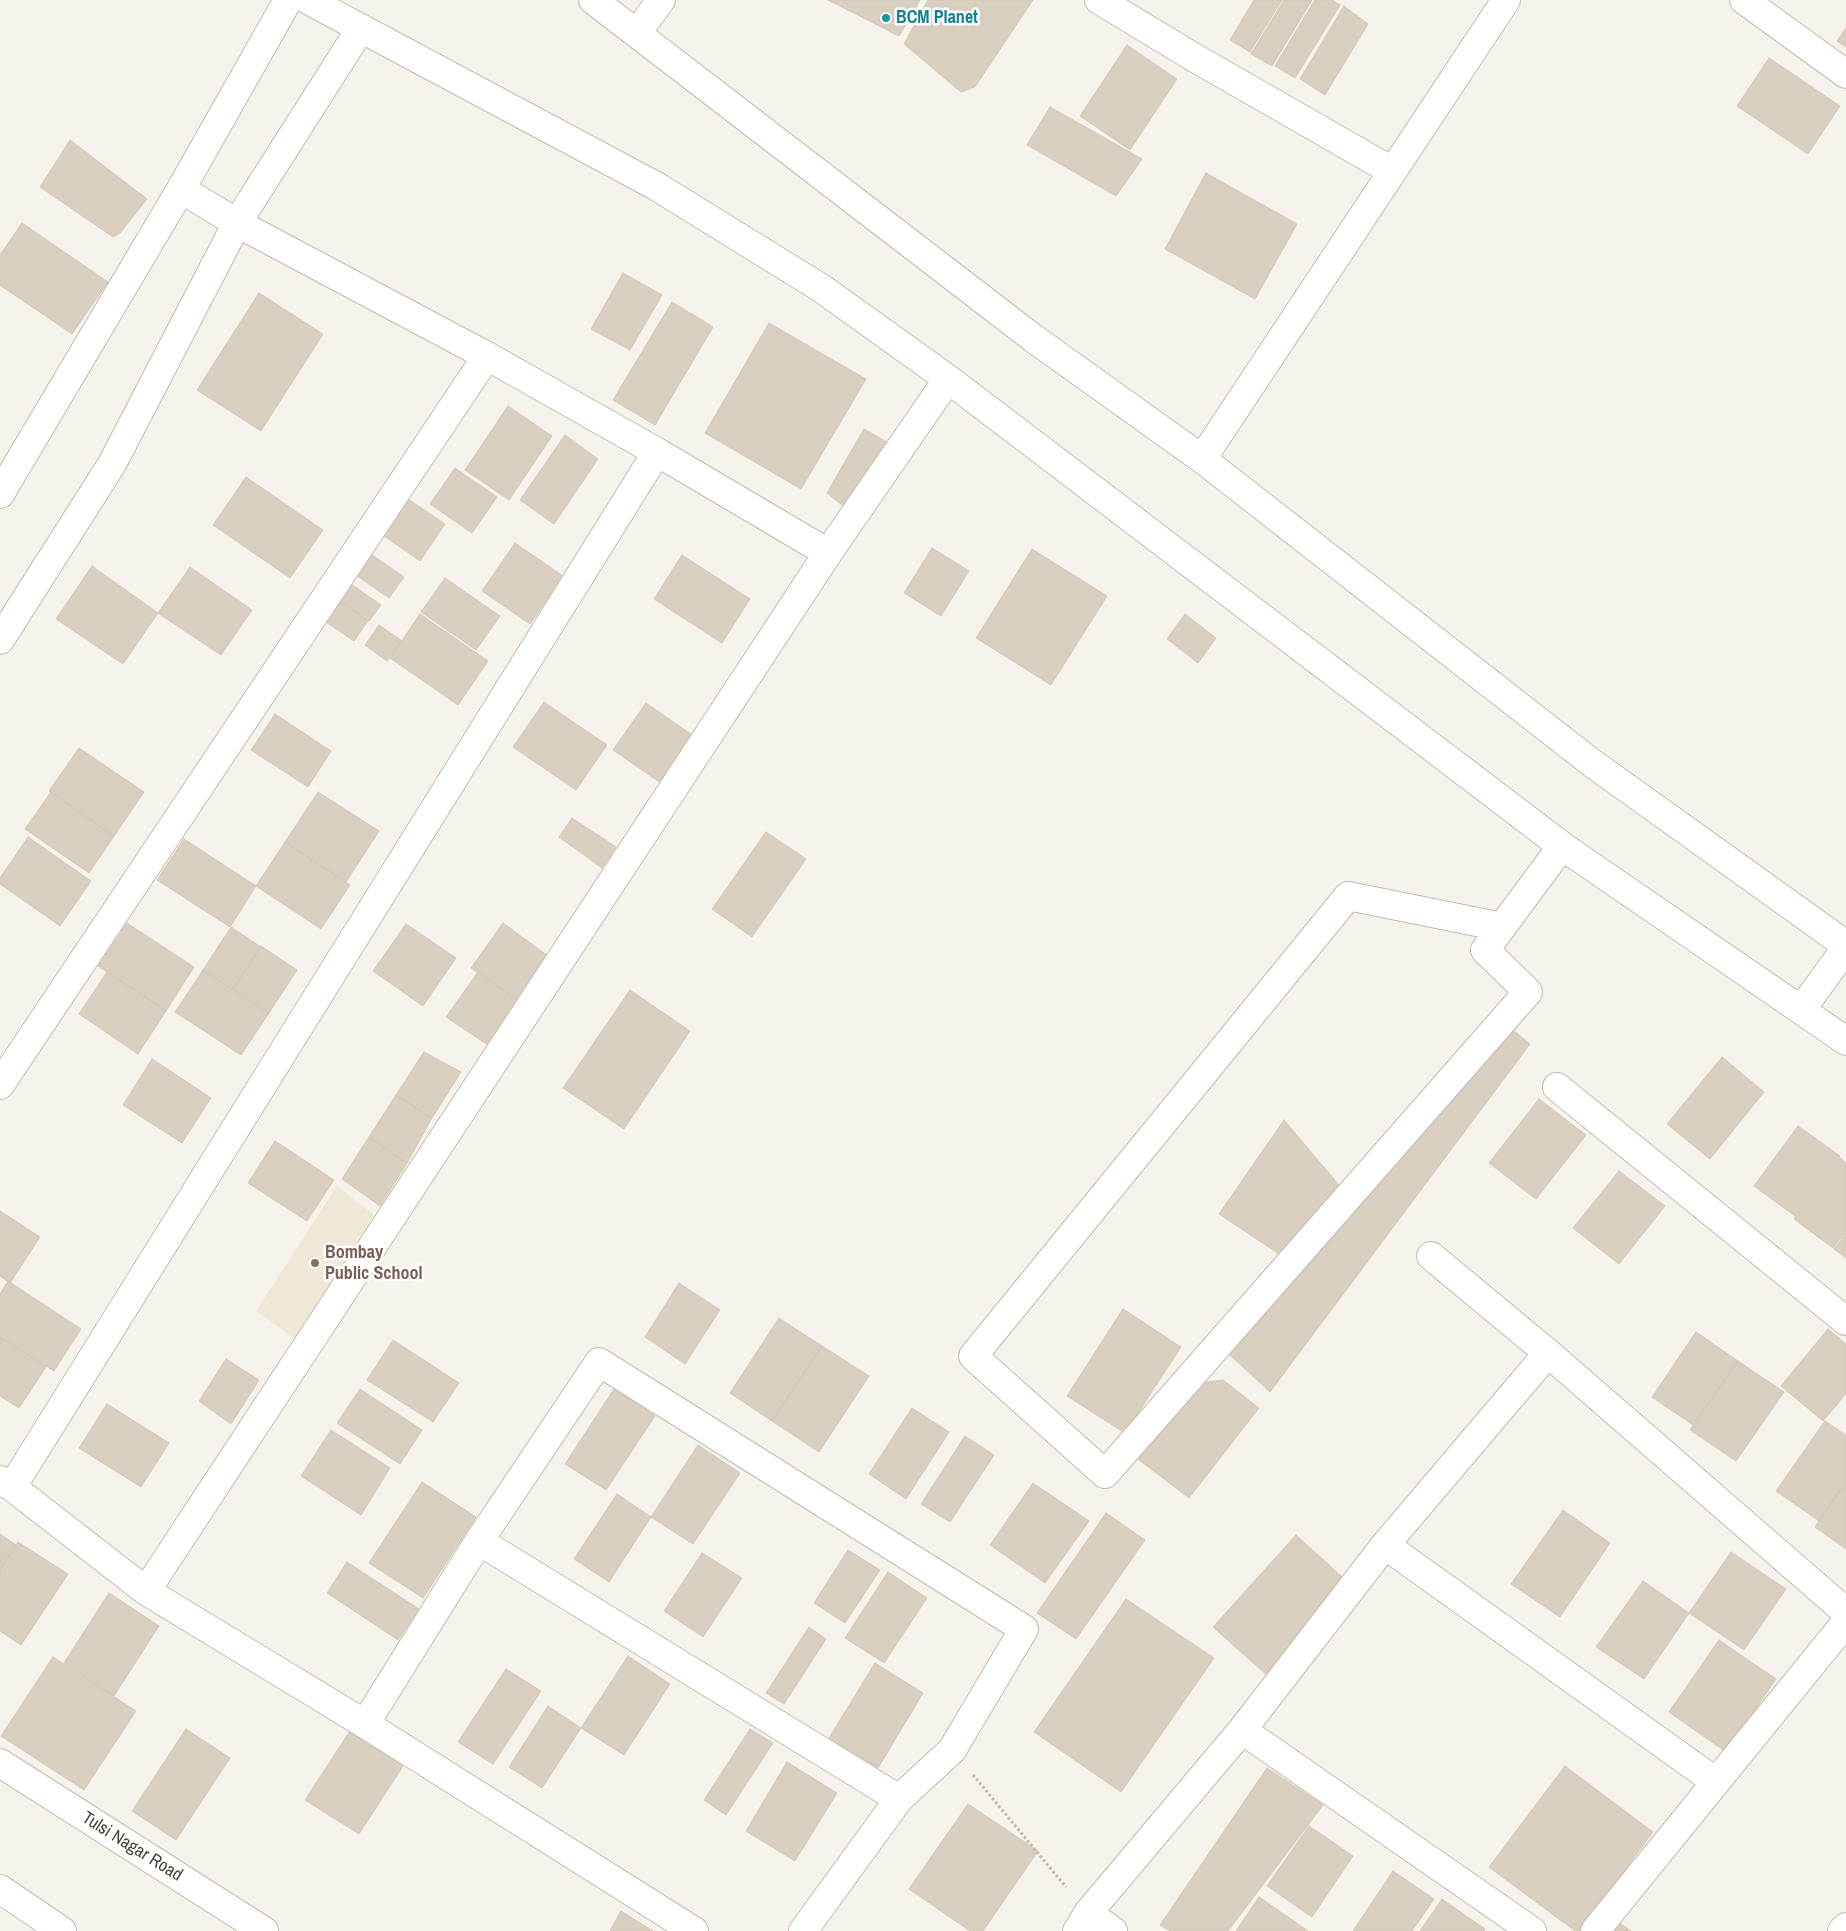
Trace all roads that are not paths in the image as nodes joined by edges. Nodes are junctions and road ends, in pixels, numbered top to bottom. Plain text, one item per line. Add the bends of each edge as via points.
1 (288, 0) edge
2 (308, 0) edge
3 (594, 0) edge
4 (661, 0) edge
5 (1099, 0) edge
6 (1506, 0) edge
7 (1744, 0) edge
8 (361, 28) junction
9 (637, 34) junction
10 (1846, 74) edge
11 (1392, 171) junction
12 (181, 189) junction
13 (237, 224) junction
14 (487, 356) junction
15 (948, 379) junction
16 (657, 452) junction
17 (1202, 459) junction
18 (0, 494) edge
19 (828, 554) junction
20 (0, 640) edge
21 (1562, 846) junction
22 (1502, 927) junction
23 (1846, 946) edge
24 (1801, 1010) junction
25 (1846, 1041) edge
26 (0, 1085) edge
27 (1557, 1087) dead end
28 (1431, 1256) dead end
29 (1846, 1321) edge
30 (1548, 1353) junction
31 (6, 1483) edge
32 (479, 1541) junction
33 (1385, 1545) junction
34 (146, 1591) junction
35 (1846, 1612) edge
36 (1846, 1622) edge
37 (365, 1724) junction
38 (1242, 1730) junction
39 (0, 1763) edge
40 (1716, 1782) junction
41 (899, 1799) junction
42 (0, 1889) edge
43 (1082, 1922) edge
44 (1846, 1927) edge
45 (62, 1931) edge
46 (264, 1931) edge
47 (694, 1931) edge
48 (803, 1931) edge
49 (1113, 1931) edge
50 (1532, 1931) edge
51 (1595, 1931) edge
52 (1842, 1931) edge

1 - 12 street
2 - 8 street
3 - 9 street
4 - 9 street
5 - 11 street
6 - 11 street
7 - 10 street
8 - 13 street
8 - 15 street via 656,186 821,288
9 - 17 street via 1033,338
11 - 17 street
12 - 13 street
12 - 18 street
13 - 14 street
13 - 20 street via 112,464
14 - 16 street
14 - 26 street
15 - 19 street
15 - 21 street
16 - 19 street
16 - 31 street
17 - 23 street via 1592,763
19 - 34 street
21 - 22 street
21 - 24 street
22 - 22 street via 1485,950 1528,992 1105,1474 973,1356 1348,896
23 - 24 street
24 - 25 street
27 - 29 street
28 - 30 street
30 - 33 street
30 - 35 street
31 - 34 street
32 - 37 street
32 - 41 street
32 - 41 street via 599,1362 1024,1629 952,1750
33 - 38 street
33 - 40 street
34 - 37 street
36 - 40 street
37 - 47 street
38 - 43 street
38 - 50 street
39 - 46 street, Tulsi Nagar Road
40 - 51 street
41 - 48 street
42 - 45 street
43 - 49 street
44 - 52 street

